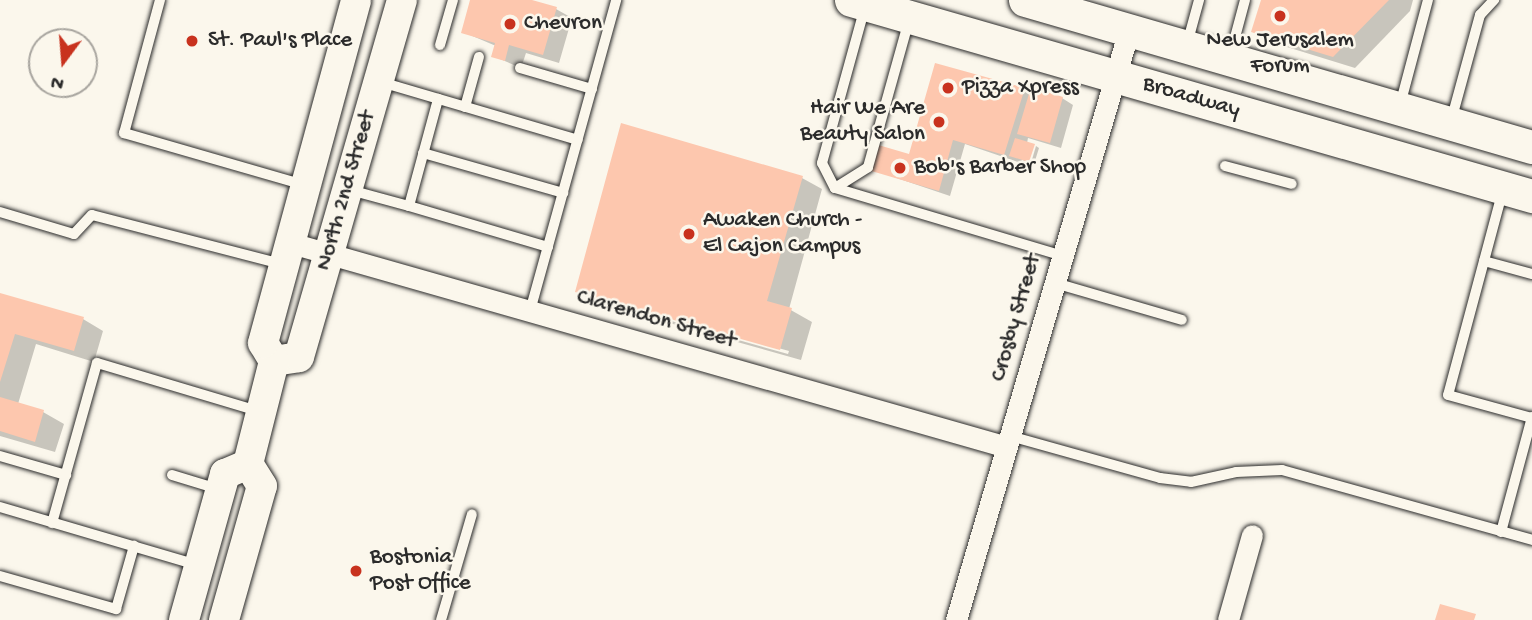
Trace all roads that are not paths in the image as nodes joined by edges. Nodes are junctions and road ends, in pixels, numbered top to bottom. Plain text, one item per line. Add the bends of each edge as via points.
1 (160, 0) edge
2 (356, 0) edge
3 (402, 0) edge
4 (453, 0) edge
5 (616, 0) edge
6 (1025, 0) edge
7 (1199, 0) edge
8 (1245, 0) edge
9 (1429, 0) edge
10 (1494, 0) edge
11 (859, 2) edge
12 (910, 17) junction
13 (1129, 30) junction
14 (440, 45) dead end
15 (1186, 47) junction
16 (479, 57) dead end
17 (1229, 59) junction
18 (520, 68) dead end
19 (1116, 76) junction
20 (378, 82) junction
21 (592, 89) junction
22 (330, 93) junction
23 (438, 99) junction
24 (465, 107) junction
25 (1399, 108) junction
26 (1450, 123) junction
27 (578, 139) junction
28 (1532, 147) edge
29 (424, 153) junction
30 (1225, 166) dead end
31 (1292, 184) dead end
32 (306, 185) junction
33 (835, 188) junction
34 (347, 189) junction
35 (1518, 192) edge
36 (563, 193) junction
37 (410, 206) junction
38 (0, 212) edge
39 (548, 247) junction
40 (288, 254) junction
41 (329, 254) junction
42 (1063, 256) junction
43 (1484, 261) junction
44 (1532, 274) edge
45 (1055, 283) junction
46 (530, 311) junction
47 (1182, 320) dead end
48 (274, 361) junction
49 (261, 411) junction
50 (1532, 418) edge
51 (1009, 441) junction
52 (0, 456) edge
53 (248, 464) junction
54 (66, 475) junction
55 (172, 475) dead end
56 (220, 494) junction
57 (0, 507) edge
58 (472, 514) dead end
59 (52, 523) junction
60 (1501, 531) junction
61 (1252, 535) dead end
62 (1532, 540) edge
63 (134, 546) junction
64 (200, 566) junction
65 (0, 576) edge
66 (189, 619) edge
67 (222, 620) edge
68 (441, 620) edge
69 (956, 620) edge
70 (1228, 620) edge

1 - 32 lane via 124,133
2 - 22 main road, North 2nd Street
3 - 20 main road, North 2nd Street
4 - 14 lane
5 - 21 lane
6 - 13 main road, Broadway
7 - 15 lane
8 - 17 lane
9 - 25 lane
10 - 26 lane via 1480,15
11 - 12 main road, Broadway
11 - 33 lane via 822,163
12 - 19 main road, Broadway
12 - 33 lane via 868,167
13 - 15 main road, Broadway
13 - 19 street, Crosby Street
15 - 17 main road, Broadway
16 - 24 lane
17 - 25 main road, Broadway
18 - 21 lane
19 - 35 main road, Broadway
19 - 42 street, Crosby Street
20 - 23 lane
20 - 34 main road, North 2nd Street
21 - 27 lane
22 - 32 main road, North 2nd Street
22 - 41 main road via 335,143 317,214
23 - 24 lane
23 - 29 lane
24 - 27 lane
25 - 26 main road, Broadway
26 - 28 main road, Broadway
27 - 36 lane
29 - 36 lane
29 - 37 lane
30 - 31 lane
32 - 40 main road, North 2nd Street
33 - 42 lane
34 - 37 lane
34 - 41 main road, North 2nd Street
35 - 43 lane
36 - 39 lane
37 - 39 lane
38 - 40 lane via 74,234 92,215
39 - 46 lane
40 - 41 street, Clarendon Street
40 - 48 main road, North 2nd Street via 263,343
41 - 46 street, Clarendon Street
41 - 48 main road, North 2nd Street via 299,357
42 - 45 street, Crosby Street
43 - 44 lane
43 - 50 lane via 1448,395
45 - 47 lane
45 - 51 street, Crosby Street
46 - 51 street, Clarendon Street
48 - 49 main road, North 2nd Street
49 - 53 main road, North 2nd Street
49 - 54 lane via 97,363
50 - 60 lane
51 - 60 lane via 1191,482 1236,472 1282,471
51 - 69 street, Crosby Street
52 - 54 lane
53 - 56 main road via 225,474
53 - 67 main road via 262,486
54 - 59 lane
55 - 56 lane
56 - 64 main road
56 - 67 main road via 224,542 211,587
57 - 59 lane
58 - 68 lane
59 - 63 lane
60 - 62 lane
61 - 70 street
63 - 64 lane
63 - 65 lane via 116,609
64 - 66 main road

